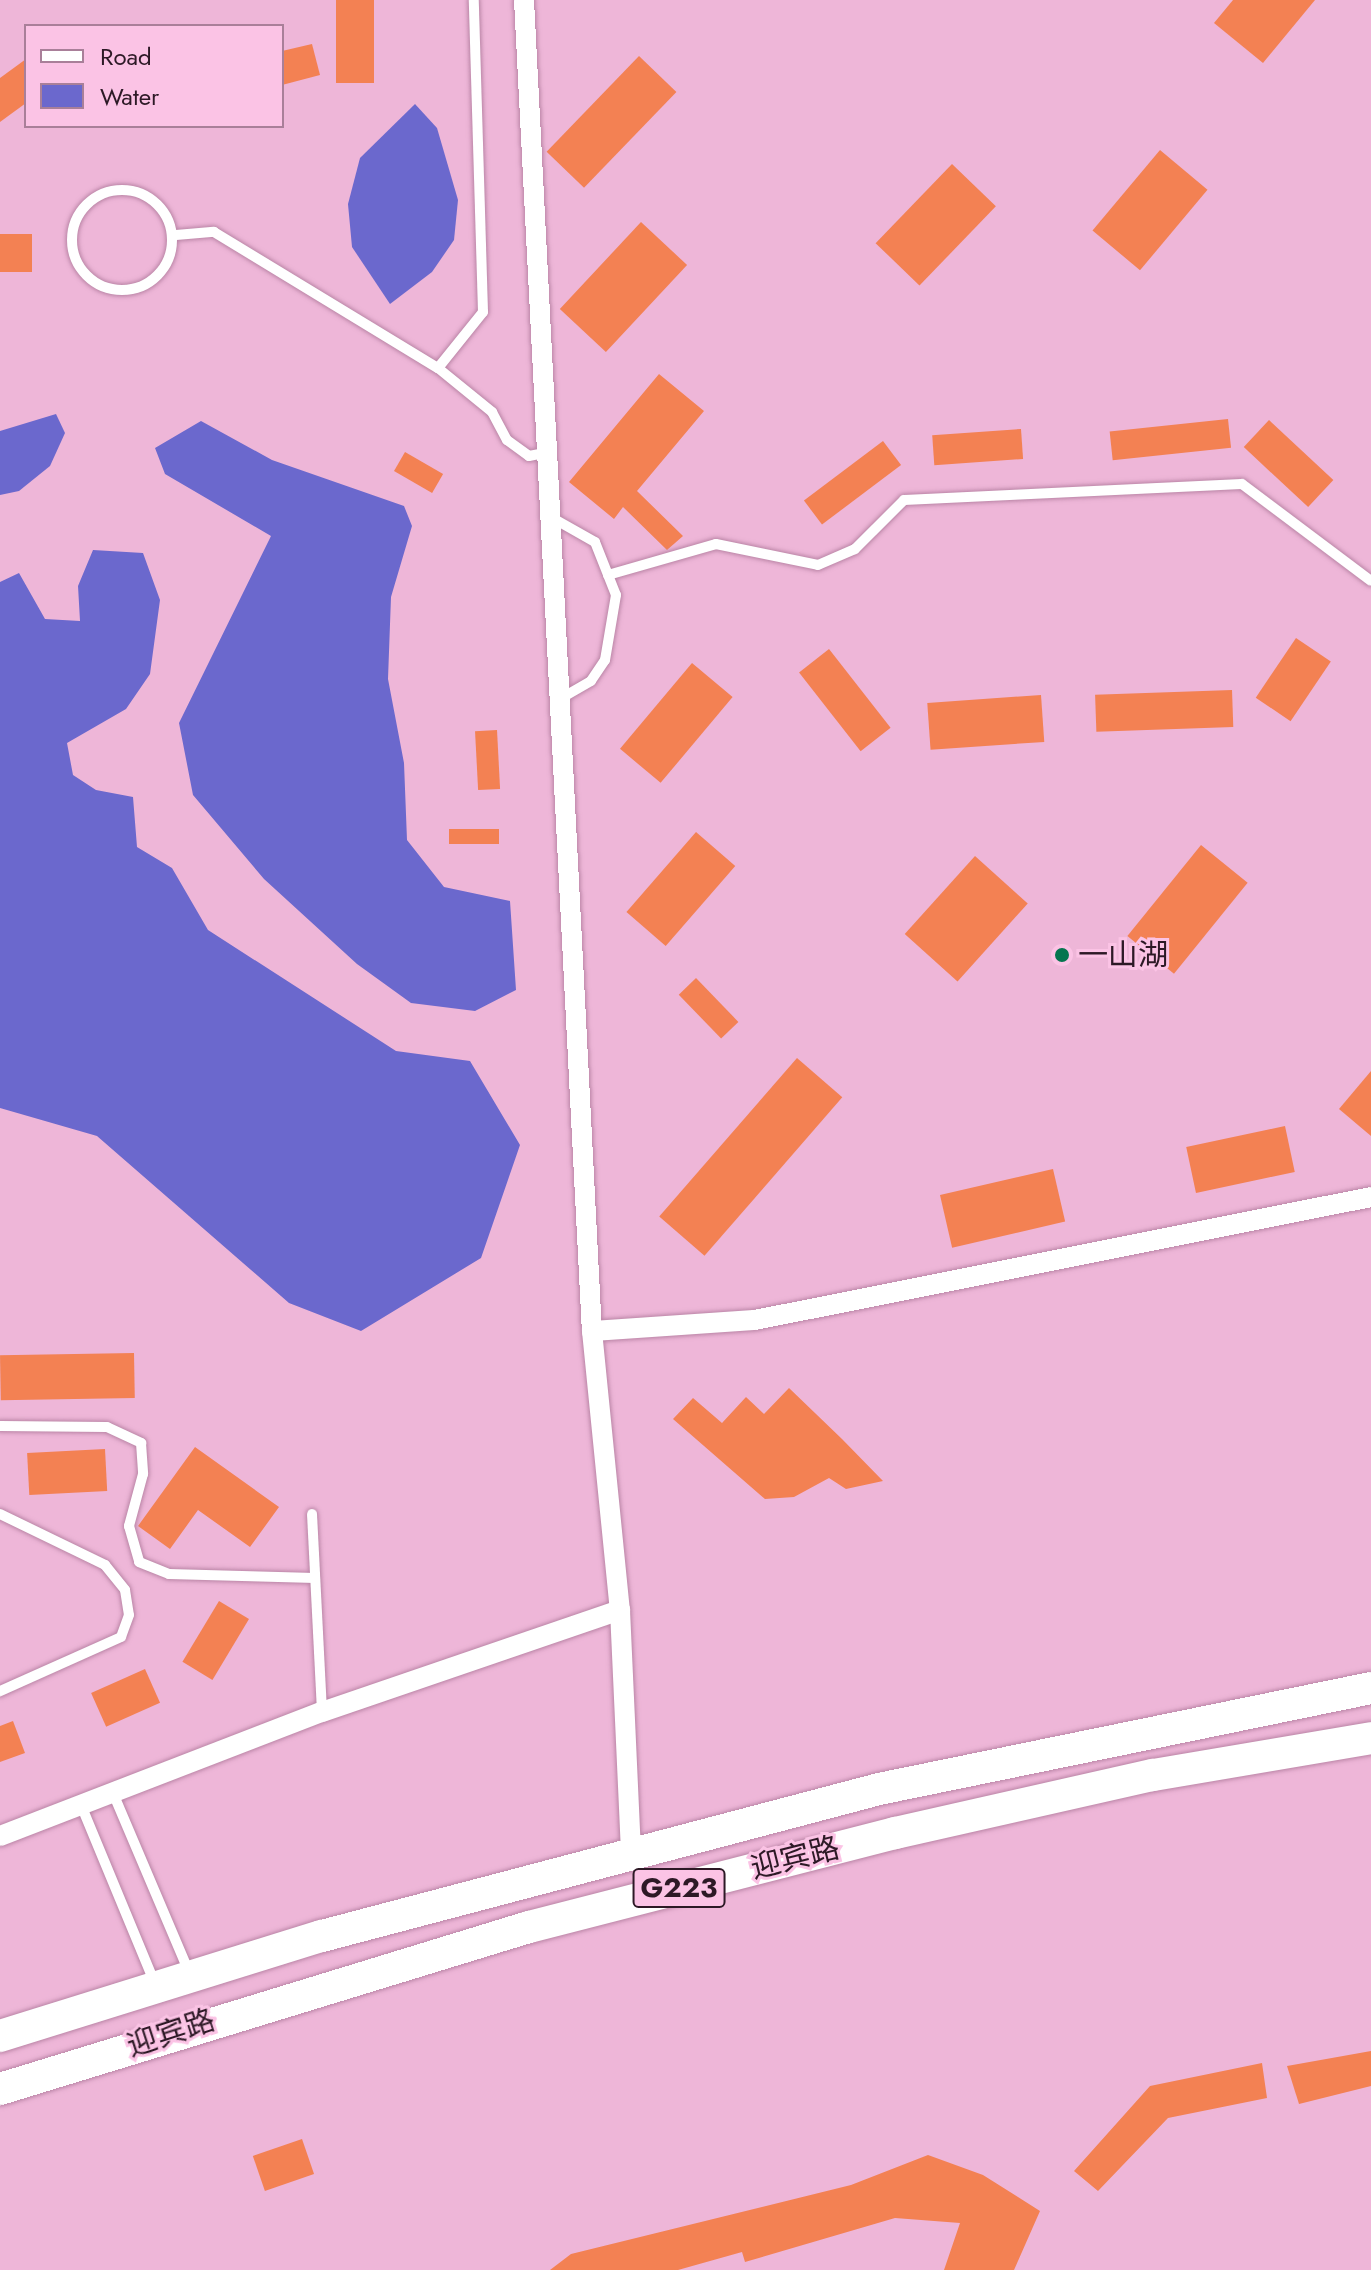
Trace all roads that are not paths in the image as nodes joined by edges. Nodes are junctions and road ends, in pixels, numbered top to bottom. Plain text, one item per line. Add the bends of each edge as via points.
1 (474, 0) edge
2 (524, 0) edge
3 (176, 235) junction
4 (438, 368) junction
5 (544, 453) junction
6 (547, 515) junction
7 (608, 575) junction
8 (1371, 581) edge
9 (557, 700) junction
10 (1371, 1197) edge
11 (592, 1331) junction
12 (0, 1426) edge
13 (0, 1514) edge
14 (312, 1514) dead end
15 (315, 1578) junction
16 (620, 1610) junction
17 (1371, 1688) edge
18 (0, 1691) edge
19 (322, 1712) junction
20 (1371, 1738) edge
21 (113, 1793) junction
22 (81, 1805) junction
23 (0, 1836) edge
24 (631, 1852) junction
25 (189, 1974) junction
26 (155, 1984) junction
27 (0, 2036) edge
28 (0, 2089) edge

1 - 4 lane via 483,312
2 - 5 street
3 - 3 lane via 143,192 98,193 74,217 72,253 89,278 124,291 146,285 169,262
3 - 4 lane via 214,232
4 - 5 lane via 492,412 507,440 529,456
5 - 6 street
6 - 7 lane via 595,542
6 - 9 street
7 - 8 lane via 716,544 818,565 855,549 904,500 1242,484
7 - 9 lane via 616,595 605,660 591,681
9 - 11 street
10 - 11 street via 755,1320
11 - 16 street
12 - 15 lane via 107,1427 141,1443 143,1474 129,1526 139,1562 169,1574
13 - 18 lane via 105,1565 125,1590 129,1615 121,1637
14 - 15 lane
15 - 19 lane
16 - 19 street
16 - 24 street
17 - 24 highway, 迎宾路 / G223 via 879,1789
19 - 21 street
20 - 28 highway, 迎宾路 / G223 via 1153,1775 895,1833 529,1927
21 - 22 street
21 - 25 lane
22 - 23 street
22 - 26 lane
24 - 25 highway, 迎宾路 / G223
25 - 26 highway, 迎宾路 / G223
26 - 27 highway, 迎宾路 / G223

